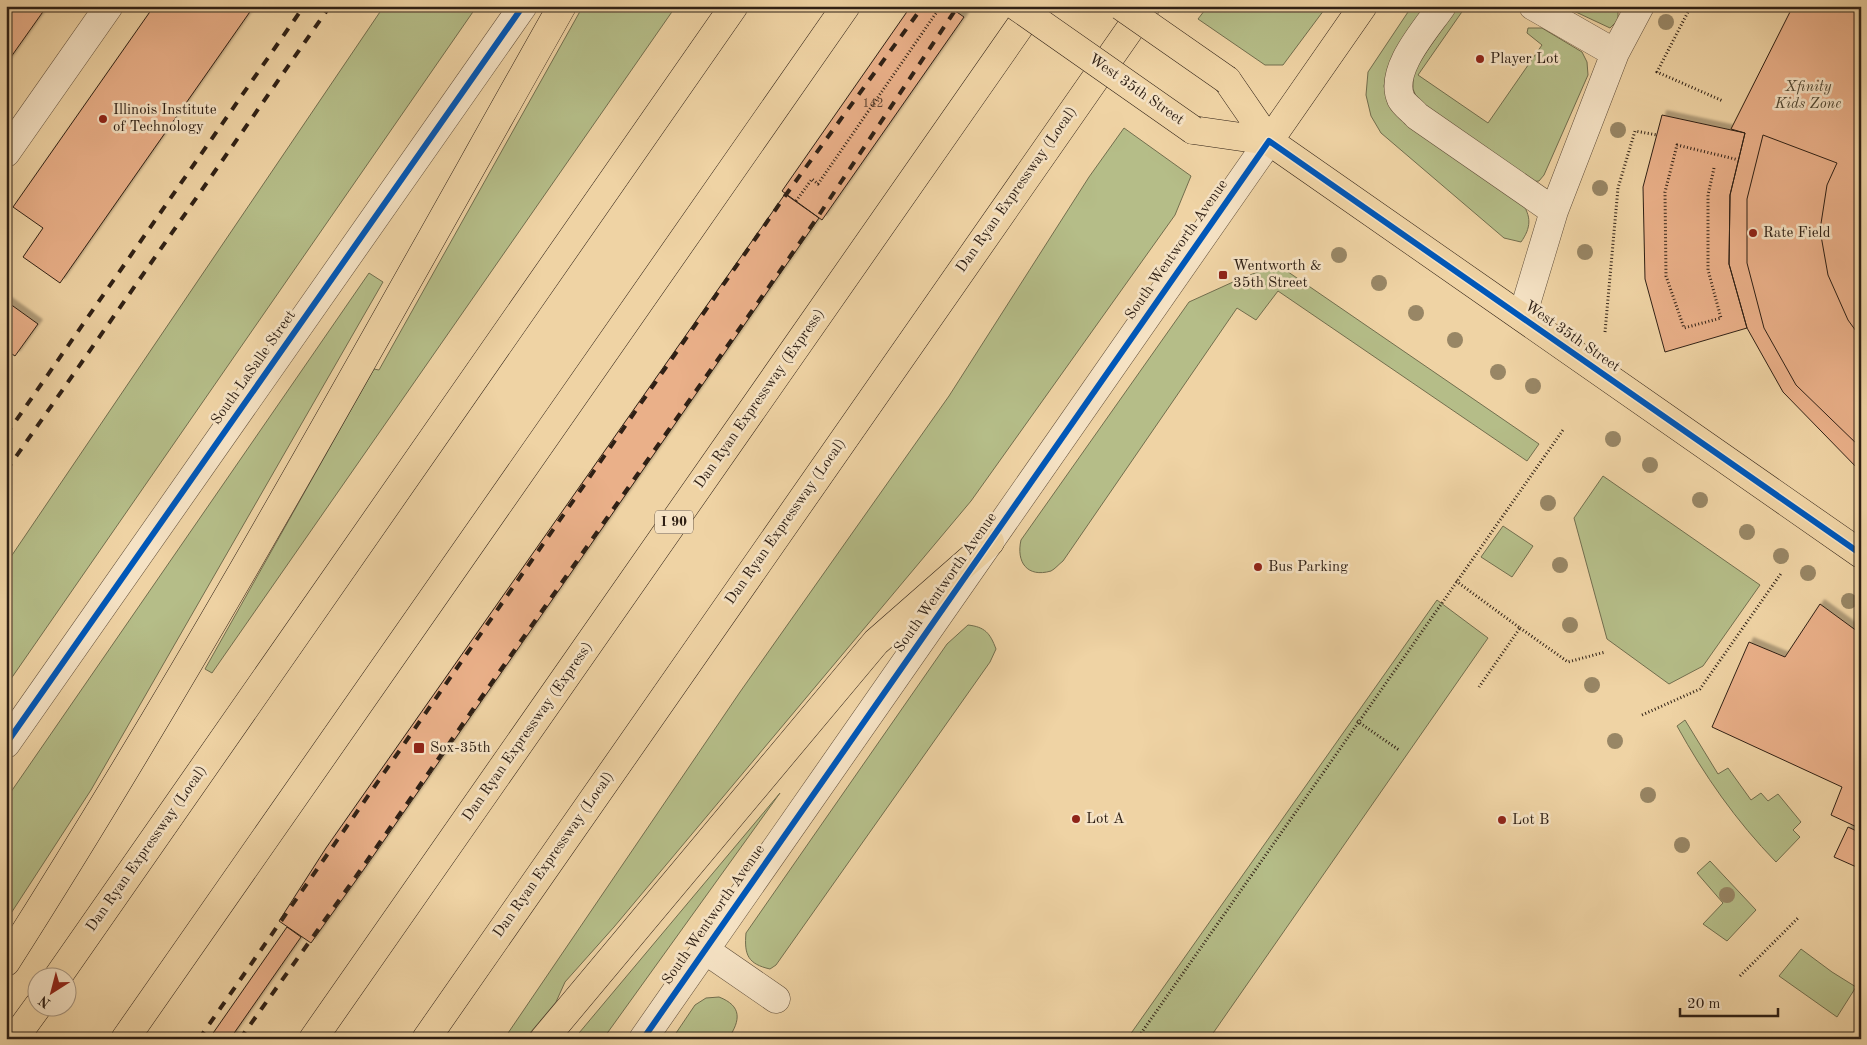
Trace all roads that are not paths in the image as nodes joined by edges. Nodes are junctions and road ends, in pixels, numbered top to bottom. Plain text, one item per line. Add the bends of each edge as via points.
1 (109, 6) edge
2 (523, 6) edge
3 (562, 6) edge
4 (734, 6) edge
5 (846, 6) edge
6 (1016, 6) edge
7 (1034, 6) edge
8 (1121, 6) edge
9 (1146, 6) edge
10 (1362, 6) edge
11 (1442, 6) edge
12 (1532, 6) edge
13 (1640, 6) edge
14 (1615, 54) junction
15 (1269, 140) junction
16 (6, 153) edge
17 (1554, 211) junction
18 (1522, 318) junction
19 (990, 542) junction
20 (1861, 554) edge
21 (6, 744) edge
22 (705, 950) junction
23 (6, 962) edge
24 (64, 968) edge
25 (776, 999) dead end
26 (29, 1018) edge
27 (14, 1039) edge
28 (126, 1039) edge
29 (313, 1039) edge
30 (426, 1039) edge
31 (544, 1039) edge
32 (643, 1039) edge

1 - 16 street
2 - 21 street, South LaSalle Street
3 - 23 main road via 230,593 126,770
4 - 24 main road, Dan Ryan Expressway (Local)
5 - 28 main road
6 - 15 main road, West 35th Street, bridge via 1193,130
7 - 29 main road, Dan Ryan Expressway (Express) / I 90
8 - 15 main road, West 35th Street, bridge via 1227,80
9 - 30 main road, Dan Ryan Expressway (Local)
10 - 15 main road, South Wentworth Avenue
11 - 17 street via 1406,57 1398,80 1401,99 1417,116
12 - 14 street
13 - 14 street
14 - 17 street
15 - 18 main road, West 35th Street
15 - 19 street, South Wentworth Avenue
17 - 18 street
18 - 20 main road, West 35th Street
19 - 22 street, South Wentworth Avenue
19 - 31 main road via 876,642
22 - 25 street
22 - 32 street, South Wentworth Avenue
26 - 27 main road

